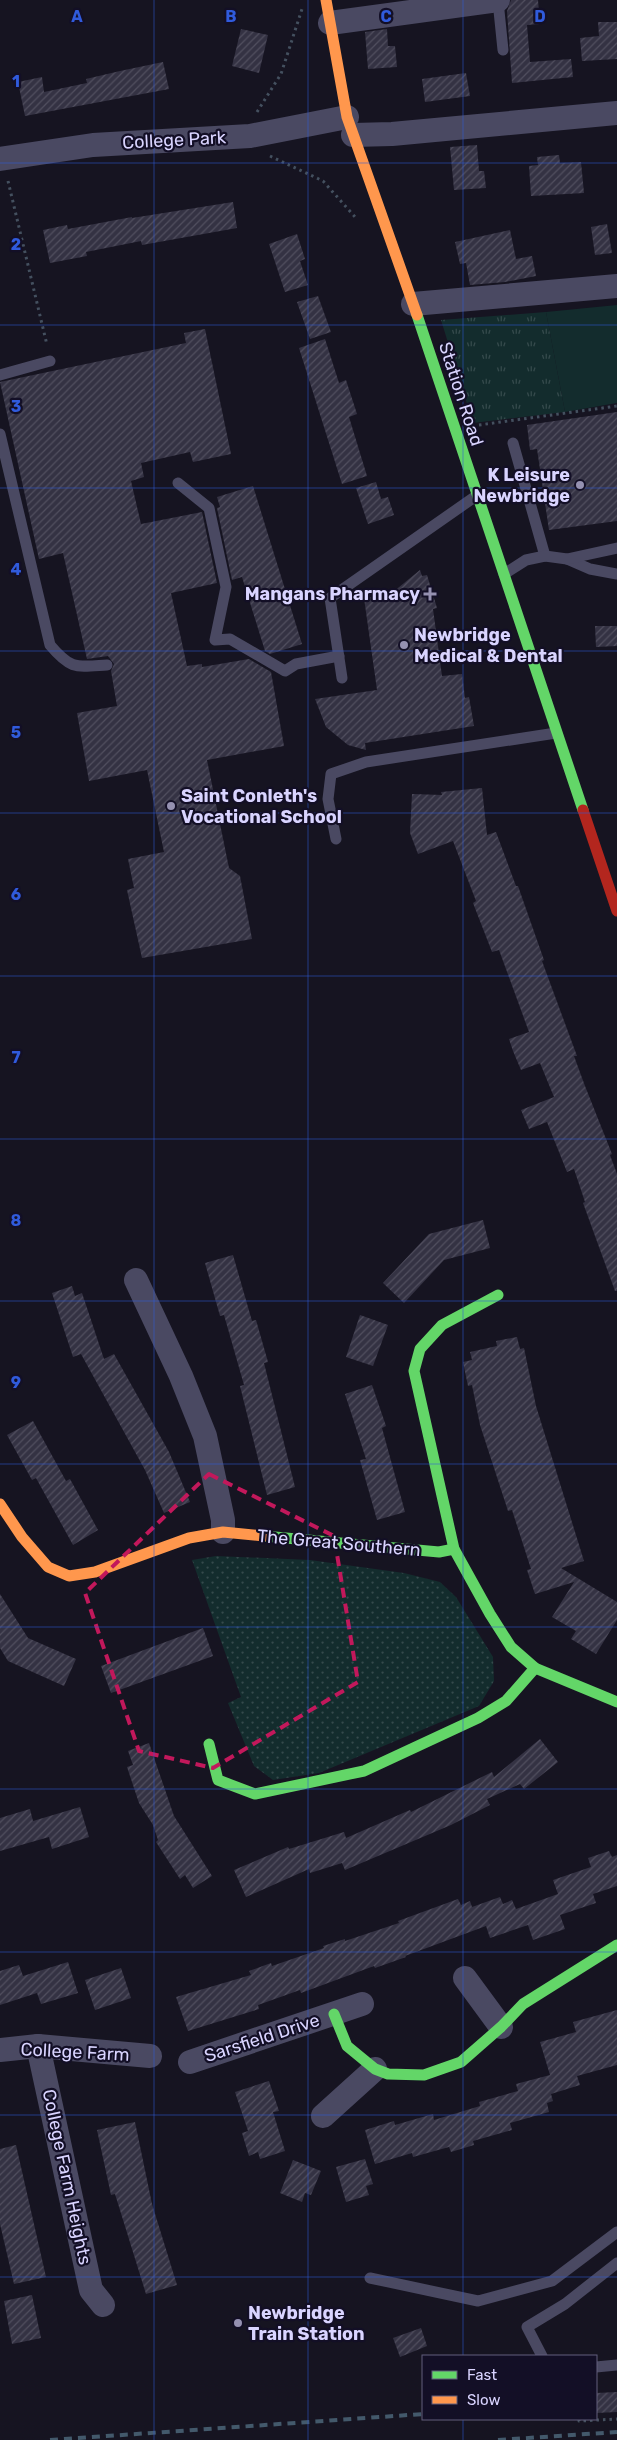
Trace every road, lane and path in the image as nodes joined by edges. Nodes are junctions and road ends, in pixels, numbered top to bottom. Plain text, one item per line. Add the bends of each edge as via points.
1 (326, 0) edge
2 (498, 1) edge
3 (330, 23) junction
4 (503, 50) dead end
5 (617, 113) edge
6 (350, 126) junction
7 (1, 159) edge
8 (617, 286) edge
9 (413, 304) junction
10 (50, 360) joint
11 (0, 374) edge
12 (617, 406) edge
13 (454, 428) junction
14 (0, 434) edge
15 (513, 442) dead end
16 (178, 483) dead end
17 (476, 496) junction
18 (617, 548) edge
19 (545, 556) junction
20 (568, 559) junction
21 (502, 574) junction
22 (617, 574) edge
23 (339, 656) junction
24 (107, 665) dead end
25 (342, 678) dead end
26 (556, 733) junction
27 (336, 839) dead end
28 (617, 911) edge
29 (136, 1280) dead end
30 (498, 1295) dead end
31 (0, 1504) edge
32 (223, 1532) junction
33 (454, 1549) junction
34 (535, 1668) junction
35 (617, 1702) edge
36 (209, 1744) dead end
37 (617, 1945) edge
38 (465, 1978) dead end
39 (362, 2004) dead end
40 (334, 2014) junction
41 (501, 2028) junction
42 (38, 2046) junction
43 (0, 2050) edge
44 (150, 2056) dead end
45 (190, 2062) dead end
46 (375, 2069) junction
47 (322, 2116) dead end
48 (617, 2232) edge
49 (617, 2263) edge
50 (370, 2278) dead end
51 (103, 2306) dead end
52 (541, 2355) edge
53 (617, 2365) edge
54 (597, 2367) edge
55 (617, 2419) edge
56 (579, 2420) edge

1 - 3 street, Station Road
2 - 3 street
2 - 4 lane
3 - 6 street, Station Road
5 - 6 street, College Park via 392,134
6 - 7 street, College Park via 250,136 92,145
6 - 9 street, Station Road
7 - 10 path
8 - 9 street
9 - 13 street, Station Road
10 - 11 lane
12 - 13 path
13 - 17 street, Station Road
14 - 24 lane via 50,644 63,660 78,667
15 - 19 lane
16 - 23 lane via 209,508 226,586 215,640 230,640 285,671 296,664
17 - 21 street, Station Road
17 - 23 lane via 330,598
18 - 20 lane
19 - 20 lane
19 - 21 lane via 526,560
20 - 22 lane via 590,569
21 - 26 street, Station Road
23 - 25 lane
26 - 27 lane via 366,762 331,774 328,799
26 - 28 street, Station Road
29 - 32 street via 205,1436
30 - 33 street via 442,1325 420,1349 414,1371
31 - 32 street, The Great Southern via 48,1567 69,1576 96,1572 143,1552 189,1538
32 - 33 street, The Great Southern via 439,1552
33 - 34 street via 512,1648
34 - 35 street
34 - 36 street via 506,1702 364,1771 255,1794 218,1780
37 - 41 street, Sarsfield Drive via 523,2004
38 - 41 street
39 - 40 street, Sarsfield Drive
40 - 45 street, Sarsfield Drive
40 - 46 street, Sarsfield Drive via 347,2046
41 - 46 street, Sarsfield Drive via 461,2062 424,2075 388,2074
42 - 43 street, College Farm
42 - 44 street, College Farm
42 - 51 street, College Farm Heights via 91,2290
46 - 47 street
48 - 50 lane via 552,2282 478,2301
49 - 52 lane via 565,2304 527,2327
53 - 54 lane
55 - 56 path

